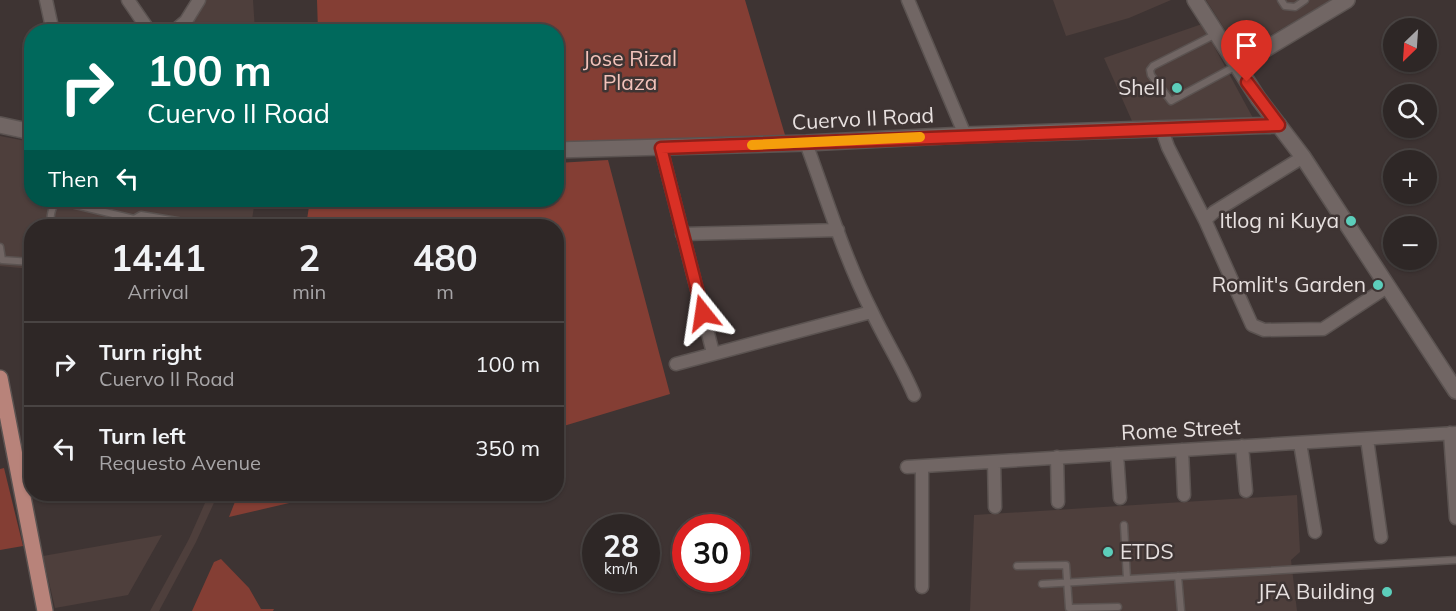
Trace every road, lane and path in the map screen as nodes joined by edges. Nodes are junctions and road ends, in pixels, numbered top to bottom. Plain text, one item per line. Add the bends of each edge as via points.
1 (46, 0) edge
2 (128, 0) edge
3 (199, 0) edge
4 (908, 0) edge
5 (1195, 0) edge
6 (1281, 0) edge
7 (1305, 0) edge
8 (1347, 0) edge
9 (51, 24) edge
10 (144, 24) edge
11 (182, 24) edge
12 (1216, 34) junction
13 (1237, 66) junction
14 (0, 125) edge
15 (1279, 125) junction
16 (24, 130) edge
17 (1162, 130) junction
18 (965, 135) junction
19 (806, 143) junction
20 (661, 148) junction
21 (564, 150) edge
22 (1302, 157) junction
23 (79, 207) edge
24 (120, 219) edge
25 (137, 219) edge
26 (165, 219) edge
27 (1204, 220) junction
28 (838, 230) junction
29 (681, 234) junction
30 (0, 247) edge
31 (1, 260) edge
32 (24, 261) edge
33 (1387, 287) junction
34 (871, 312) junction
35 (713, 353) junction
36 (676, 364) dead end
37 (0, 378) edge
38 (1456, 391) edge
39 (914, 395) dead end
40 (1453, 433) edge
41 (1367, 439) junction
42 (1300, 443) junction
43 (1242, 446) junction
44 (1182, 450) junction
45 (1117, 454) junction
46 (1057, 456) junction
47 (994, 462) junction
48 (908, 467) dead end
49 (922, 467) junction
50 (1246, 491) dead end
51 (1184, 495) dead end
52 (1120, 498) dead end
53 (1058, 502) dead end
54 (995, 507) dead end
55 (1456, 518) edge
56 (1124, 525) dead end
57 (1315, 532) dead end
58 (1381, 537) dead end
59 (1456, 560) edge
60 (1017, 566) dead end
61 (1178, 576) junction
62 (1127, 579) junction
63 (1068, 582) junction
64 (1042, 584) dead end
65 (922, 587) dead end
66 (1118, 607) dead end
67 (45, 611) edge
68 (1181, 611) edge

1 - 9 street
2 - 10 street
3 - 11 street
4 - 18 street
5 - 12 street
6 - 7 lane via 1285,6 1295,7
8 - 13 street
12 - 13 street
12 - 13 lane via 1153,66 1151,75 1171,101
13 - 15 street
14 - 16 street
15 - 17 street, Cuervo II Road
15 - 22 street
17 - 18 street, Cuervo II Road
17 - 27 street
18 - 19 street, Cuervo II Road
19 - 20 street, Cuervo II Road
19 - 28 street
20 - 21 street, Cuervo II Road
20 - 29 street
22 - 27 street
22 - 33 street
23 - 24 lane
25 - 26 lane via 141,215
27 - 33 street via 1252,325 1264,330 1323,329
28 - 29 street
28 - 34 street
29 - 35 street
30 - 31 lane
31 - 32 lane
33 - 38 street
34 - 35 street
34 - 39 street
35 - 36 street
37 - 67 main road
40 - 41 street, Rome Street
40 - 55 street
41 - 42 street, Rome Street
41 - 58 street
42 - 43 street, Rome Street
42 - 57 street
43 - 44 street, Rome Street
43 - 50 street
44 - 45 street, Rome Street
44 - 51 street
45 - 46 street, Rome Street
45 - 52 street
46 - 47 street, Rome Street
46 - 53 street
47 - 49 street, Rome Street
47 - 54 street
48 - 49 street, Rome Street
49 - 65 street
56 - 62 lane
59 - 61 lane
60 - 63 lane via 1066,565
61 - 62 lane
61 - 68 lane
62 - 63 lane
63 - 64 lane
63 - 66 lane via 1069,608

